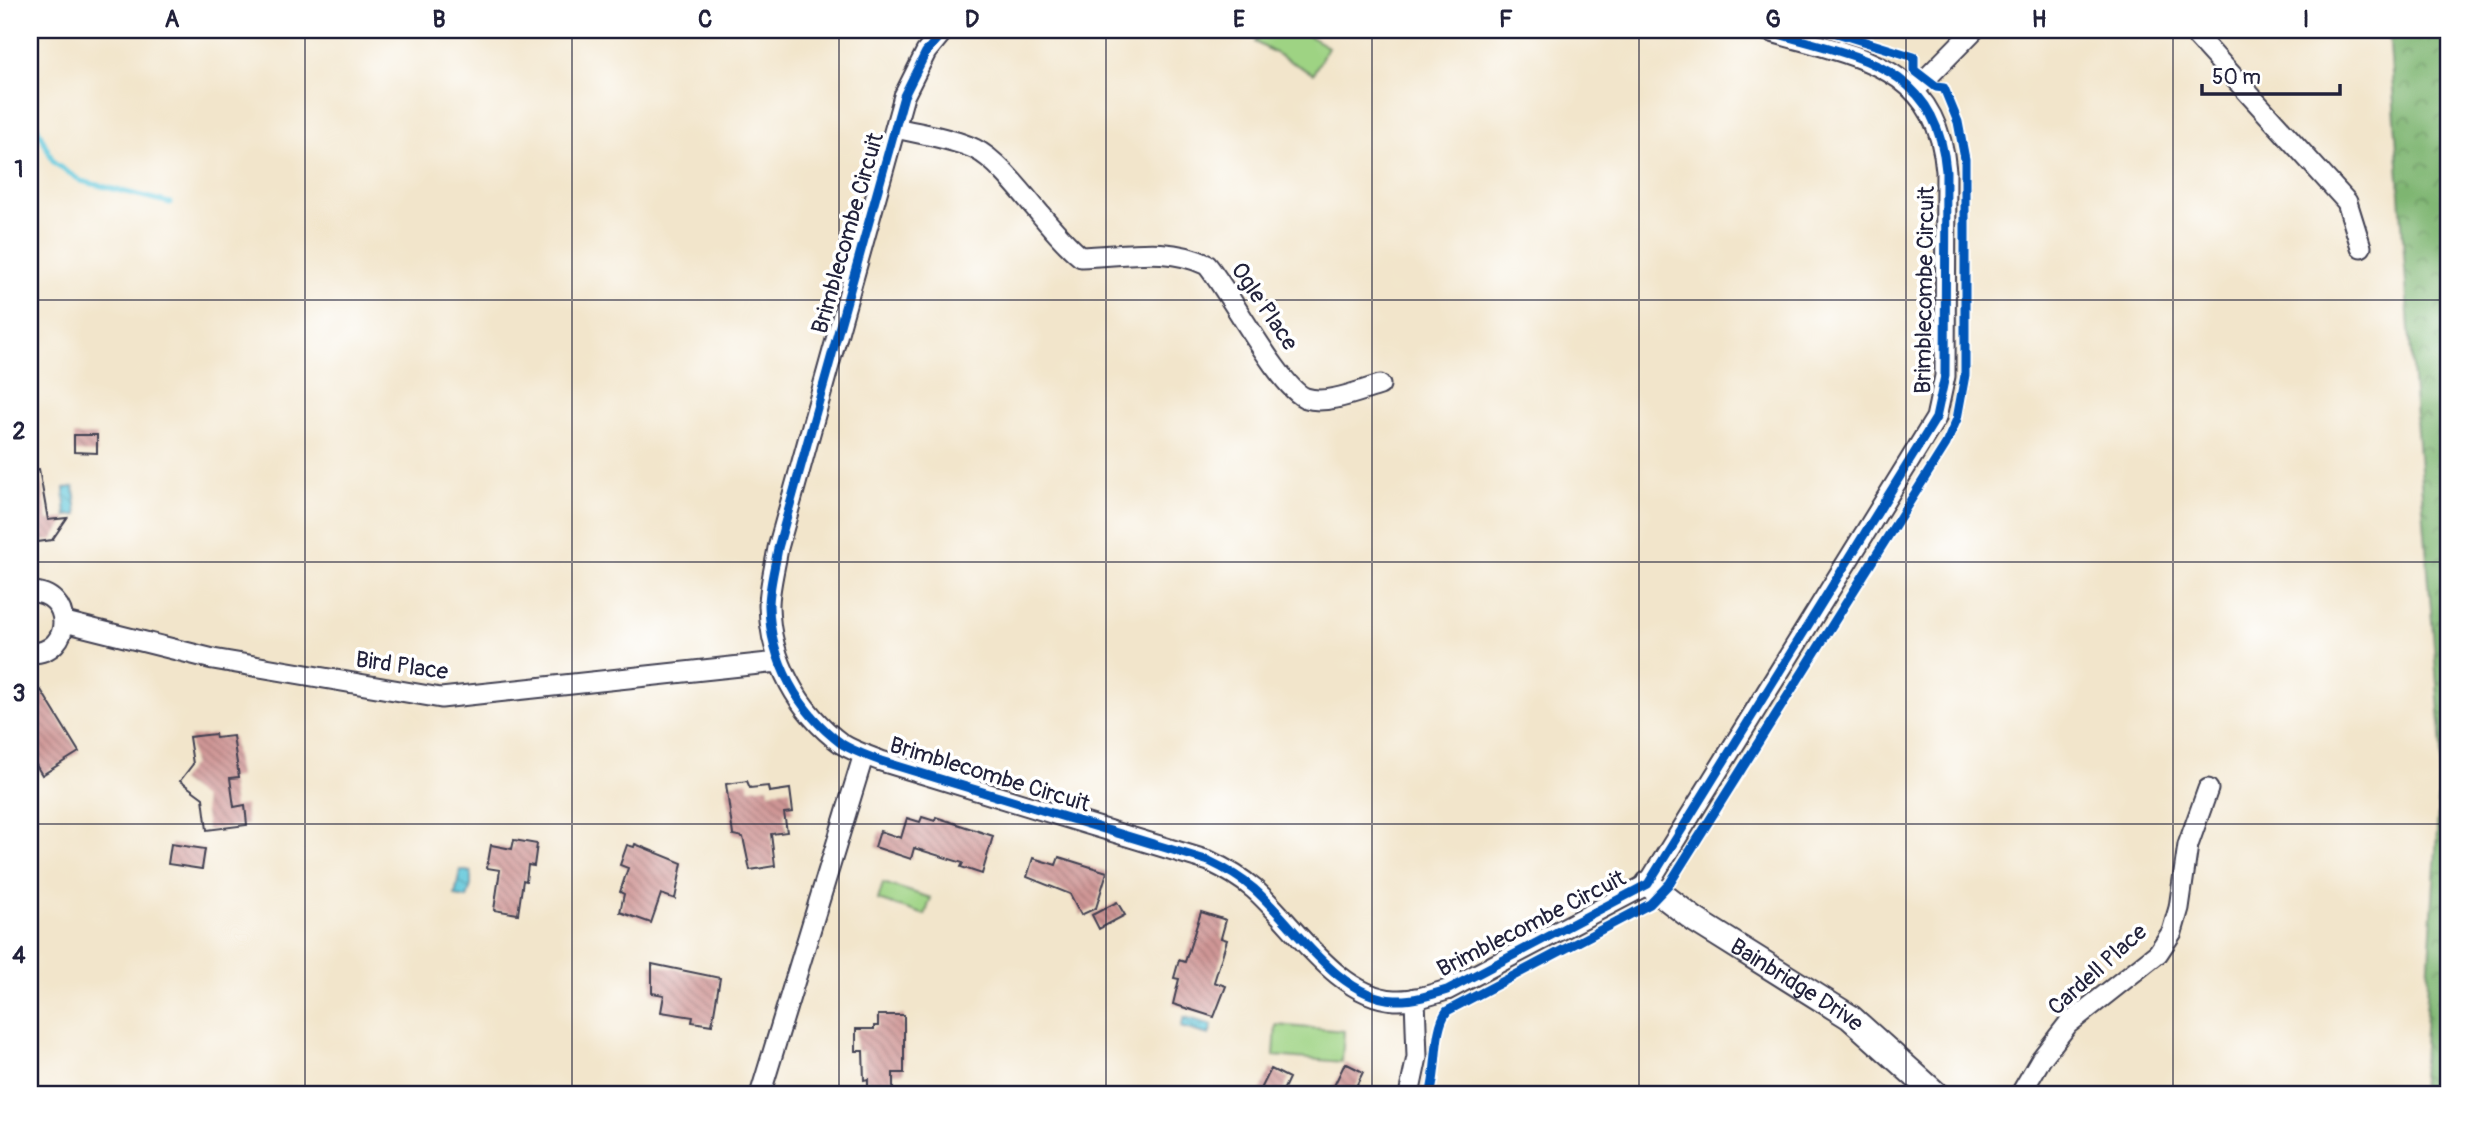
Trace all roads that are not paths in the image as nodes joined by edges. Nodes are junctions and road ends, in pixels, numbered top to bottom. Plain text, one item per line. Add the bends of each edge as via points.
1 (944, 30) edge
2 (1765, 30) edge
3 (1974, 30) edge
4 (2191, 30) edge
5 (1914, 91) junction
6 (896, 128) junction
7 (2361, 247) dead end
8 (1380, 385) dead end
9 (30, 592) edge
10 (65, 622) junction
11 (30, 653) edge
12 (778, 662) junction
13 (864, 754) junction
14 (2208, 789) dead end
15 (1648, 884) junction
16 (1415, 998) junction
17 (760, 1095) edge
18 (1409, 1095) edge
19 (1937, 1095) edge
20 (2020, 1095) edge

1 - 6 street, Brimblecombe Circuit via 913,74
2 - 5 street, Brimblecombe Circuit via 1879,66
3 - 5 street
4 - 7 street via 2347,202
5 - 15 street, Brimblecombe Circuit via 1936,120 1944,153 1943,399 1929,430
6 - 8 street, Ogle Place via 976,149 1081,257 1171,252 1207,265 1278,371 1307,399
6 - 12 street, Brimblecombe Circuit via 778,548 769,606
9 - 10 street via 52,597
10 - 11 street via 57,643 49,650
10 - 12 street, Bird Place via 213,659 441,698
12 - 13 street, Brimblecombe Circuit via 813,719 843,745
13 - 16 street, Brimblecombe Circuit via 1209,861 1256,891 1326,965 1350,982 1370,994 1394,1000
13 - 17 street
14 - 20 street, Cardell Place via 2188,845 2172,932 2158,953 2068,1024 2040,1059
15 - 16 street, Brimblecombe Circuit via 1447,990
15 - 19 street, Bainbridge Drive via 1695,920 1850,1017
16 - 18 street via 1417,1057

